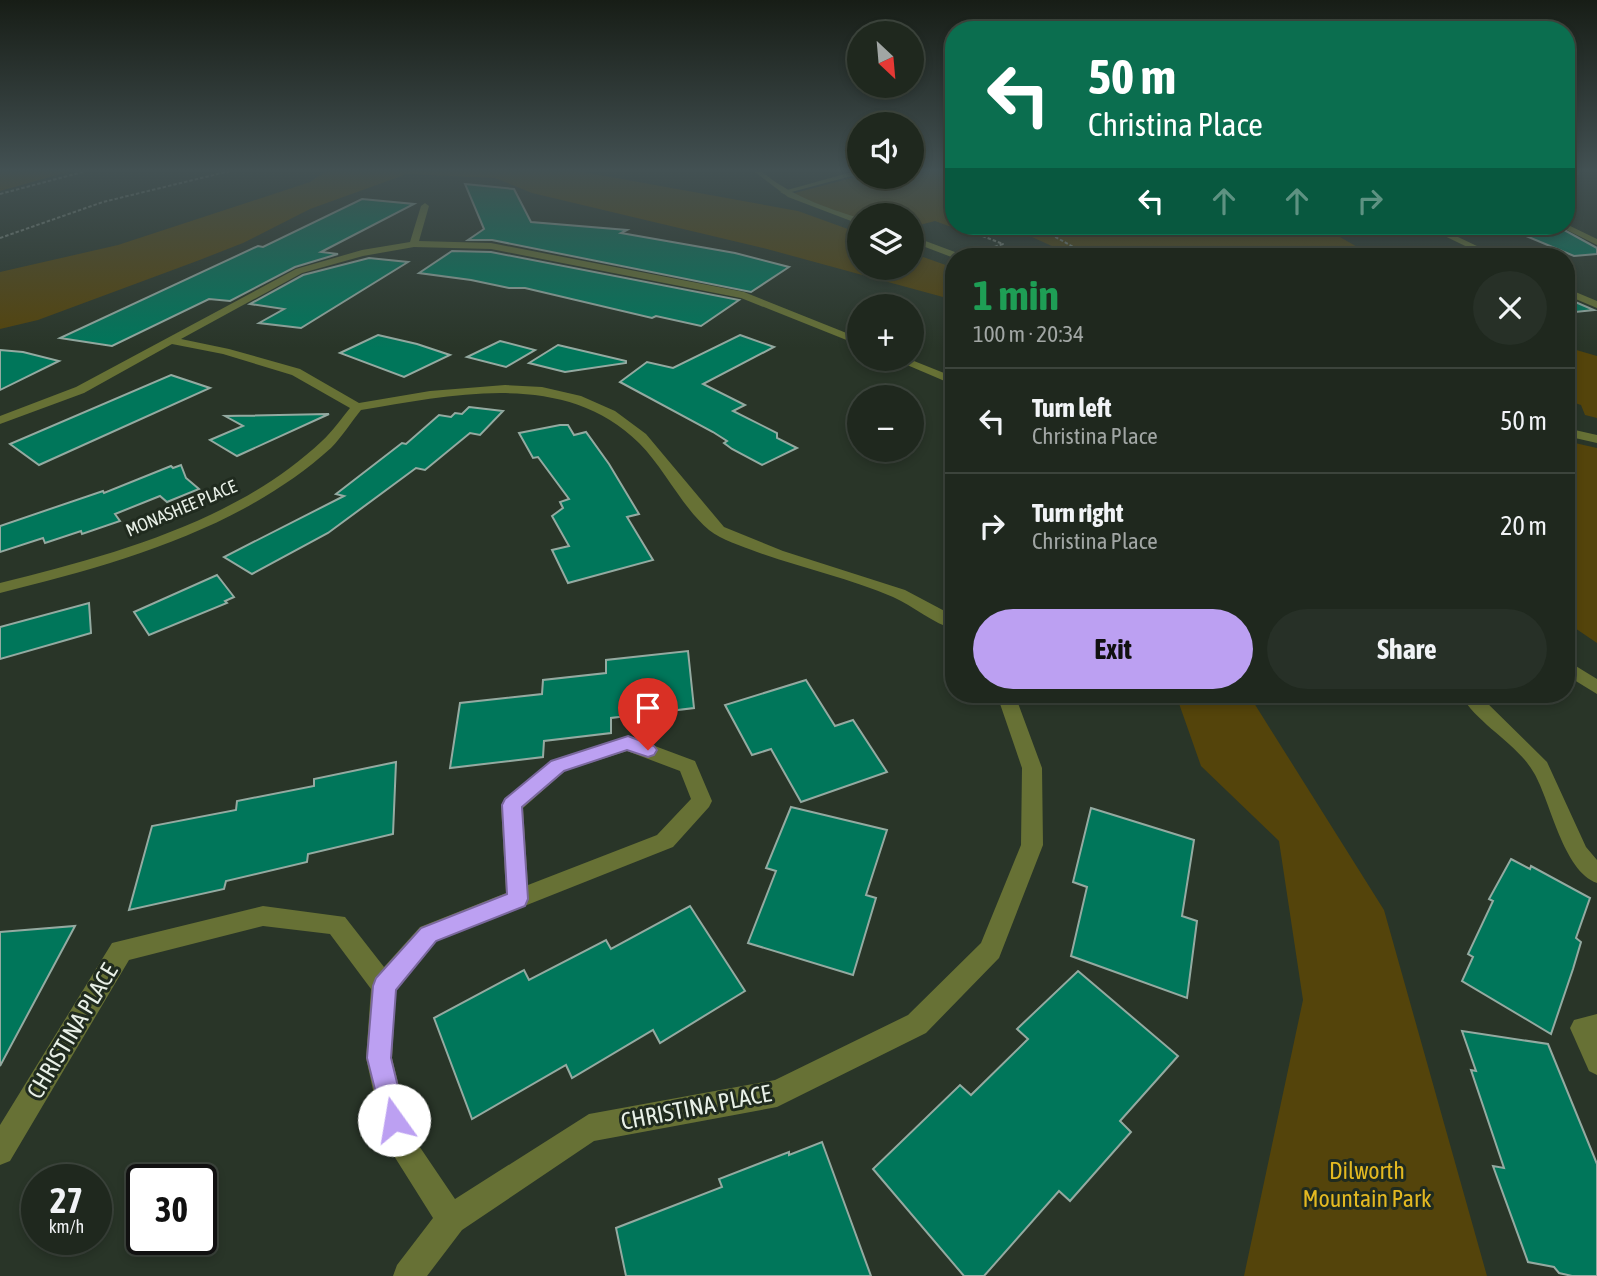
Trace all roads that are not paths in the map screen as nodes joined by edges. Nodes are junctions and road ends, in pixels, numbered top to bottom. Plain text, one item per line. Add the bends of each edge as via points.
1 (418, 230) edge
2 (1575, 232) edge
3 (1447, 235) edge
4 (1597, 242) edge
5 (924, 243) edge
6 (414, 244) junction
7 (1476, 248) edge
8 (945, 250) edge
9 (1575, 295) edge
10 (1597, 305) edge
11 (847, 337) edge
12 (172, 341) junction
13 (924, 369) edge
14 (945, 377) edge
15 (357, 407) junction
16 (0, 420) edge
17 (1575, 434) edge
18 (1597, 439) edge
19 (0, 589) edge
20 (945, 618) edge
21 (1575, 672) edge
22 (1597, 688) edge
23 (1009, 703) edge
24 (1477, 703) edge
25 (1597, 874) edge
26 (518, 899) junction
27 (384, 986) junction
28 (1597, 1025) edge
29 (1597, 1063) edge
30 (0, 1151) edge
31 (451, 1219) junction
32 (408, 1276) edge

1 - 6 street
2 - 4 street
3 - 7 street
5 - 8 street
6 - 11 street via 491,246 744,295
6 - 12 street via 299,271
9 - 10 street
12 - 15 street via 296,372
12 - 16 street via 79,390
13 - 14 street
15 - 19 street, MONASHEE PLACE via 343,430 245,504 83,568
15 - 20 street via 474,388 570,396 609,412 641,437 715,528 751,545 867,582
17 - 18 street
21 - 22 street
23 - 31 street, CHRISTINA PLACE via 1032,768 1032,845 990,950 916,1024 777,1093 589,1128
24 - 25 lane via 1541,768 1578,852
26 - 26 street via 665,841 702,802 688,766 628,743 558,766 512,805
26 - 27 street via 428,934
27 - 30 street, CHRISTINA PLACE via 337,924 263,916 121,951
27 - 31 street via 379,1058 398,1140
28 - 29 lane via 1581,1028
31 - 32 street, CHRISTINA PLACE

